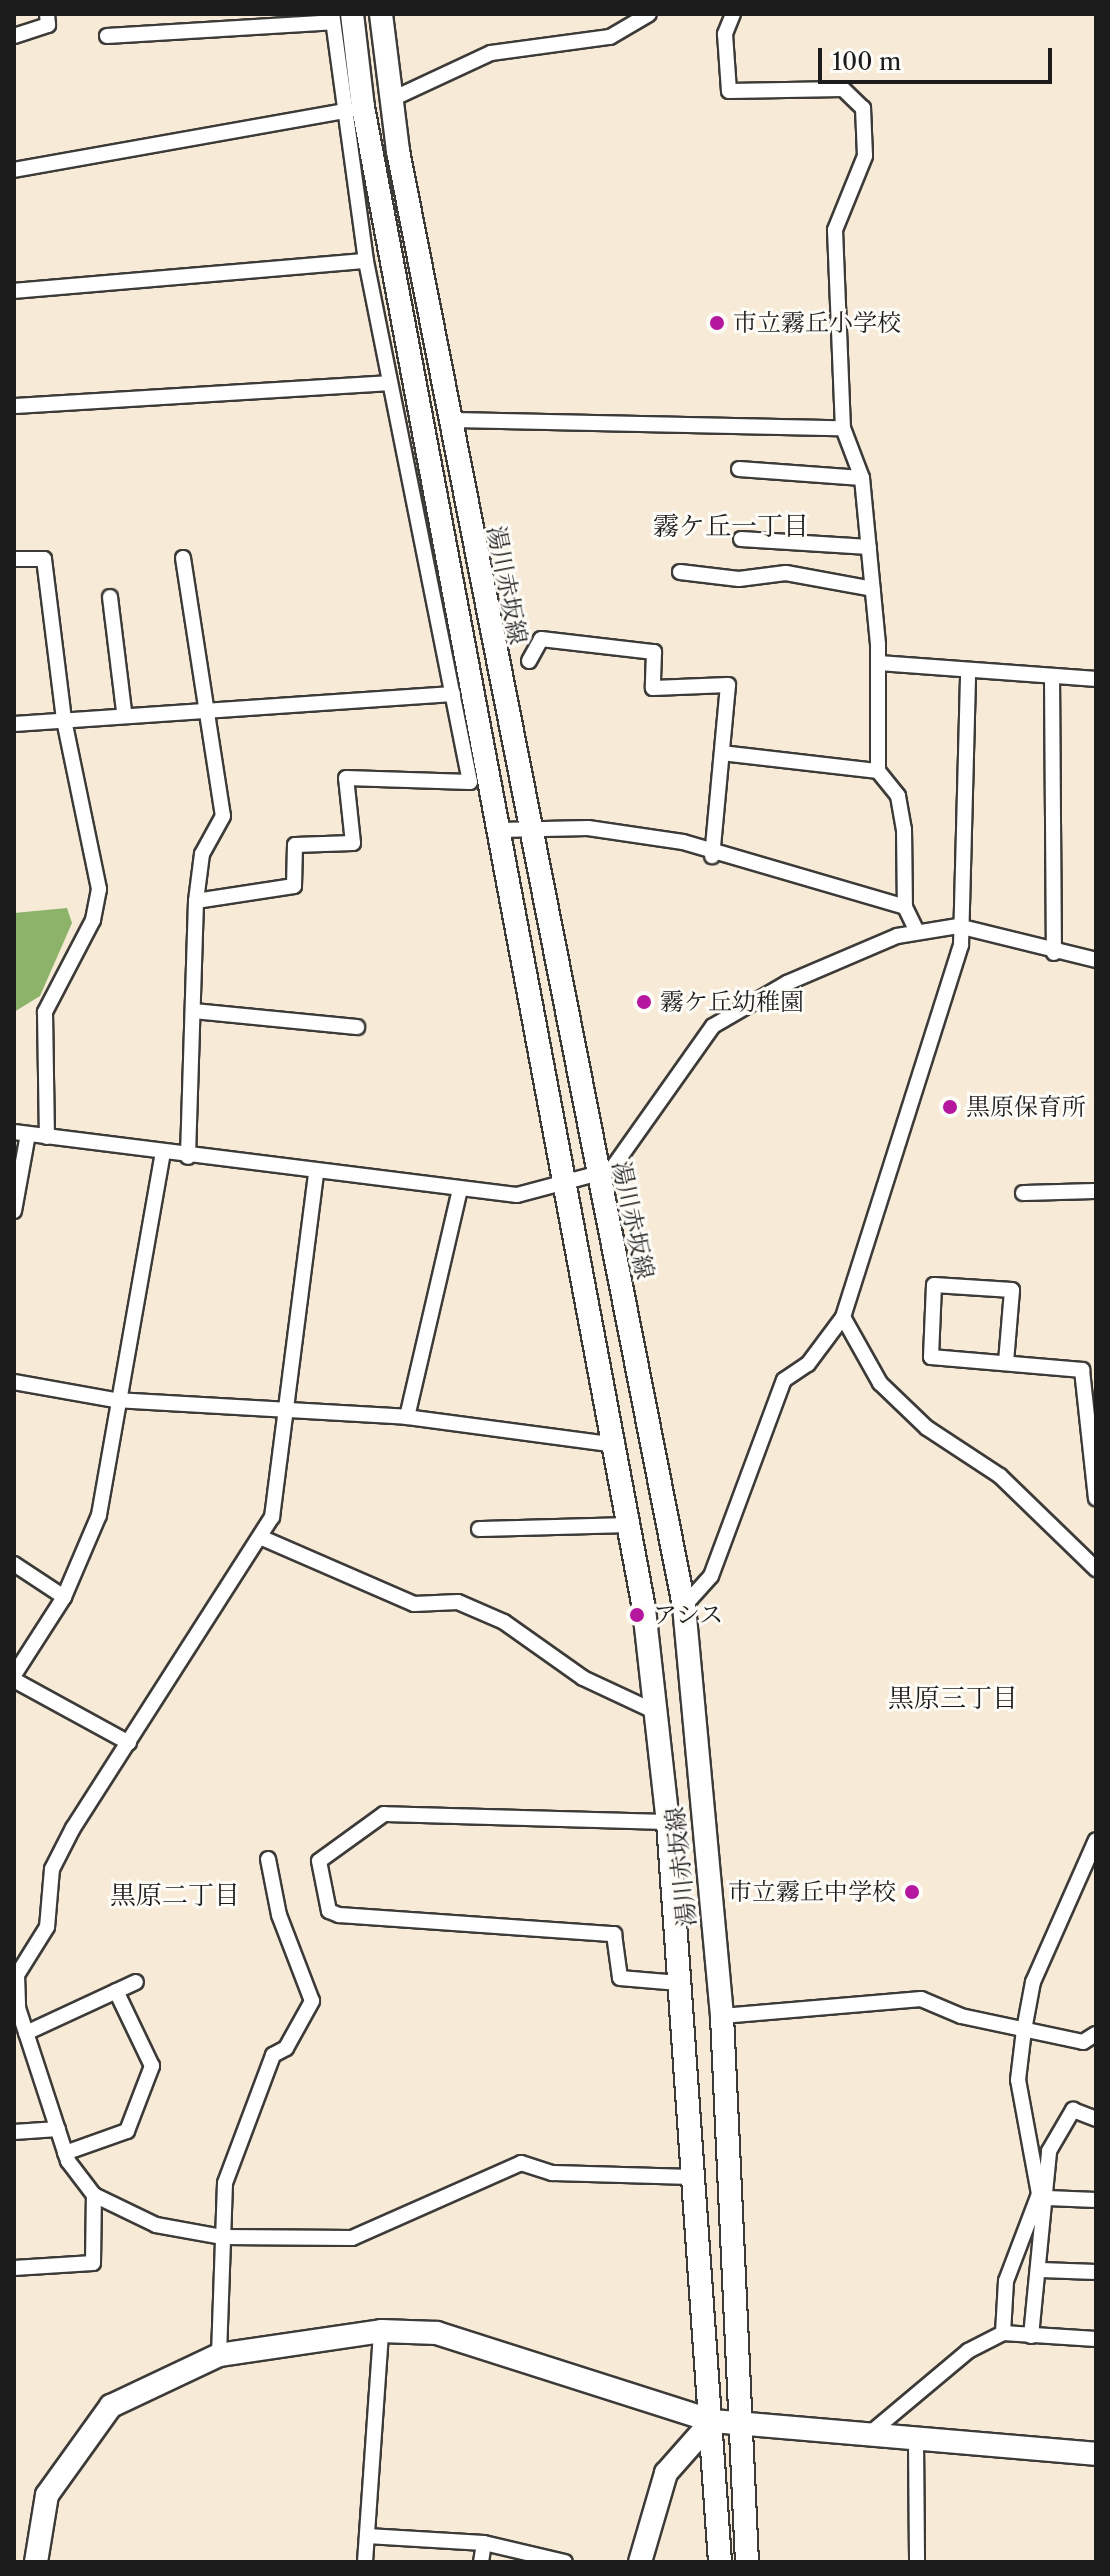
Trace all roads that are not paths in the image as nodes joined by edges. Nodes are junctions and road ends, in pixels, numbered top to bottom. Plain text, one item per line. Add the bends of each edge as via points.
1 (47, 14) edge
2 (381, 14) edge
3 (649, 14) edge
4 (733, 14) edge
5 (339, 17) edge
6 (14, 36) edge
7 (107, 36) dead end
8 (390, 100) junction
9 (352, 109) junction
10 (14, 170) edge
11 (366, 261) junction
12 (14, 291) edge
13 (388, 383) junction
14 (14, 406) edge
15 (450, 420) junction
16 (843, 428) junction
17 (739, 469) dead end
18 (862, 478) junction
19 (741, 539) dead end
20 (869, 547) junction
21 (183, 558) dead end
22 (14, 559) edge
23 (680, 572) dead end
24 (873, 589) junction
25 (110, 597) dead end
26 (529, 661) dead end
27 (879, 663) junction
28 (968, 670) junction
29 (1052, 676) junction
30 (1096, 679) edge
31 (453, 694) junction
32 (206, 707) junction
33 (124, 711) junction
34 (64, 720) junction
35 (14, 724) edge
36 (722, 753) junction
37 (878, 771) junction
38 (530, 828) junction
39 (499, 830) junction
40 (712, 856) junction
41 (196, 901) junction
42 (905, 907) junction
43 (958, 926) junction
44 (916, 930) junction
45 (1054, 953) junction
46 (1096, 960) edge
47 (193, 1011) junction
48 (357, 1027) dead end
49 (21, 1133) edge
50 (47, 1137) junction
51 (163, 1152) junction
52 (188, 1157) junction
53 (316, 1174) junction
54 (596, 1180) junction
55 (568, 1184) junction
56 (1096, 1191) edge
57 (459, 1193) junction
58 (1023, 1193) dead end
59 (14, 1211) edge
60 (843, 1317) junction
61 (1006, 1362) junction
62 (14, 1382) edge
63 (115, 1400) junction
64 (284, 1412) junction
65 (407, 1417) junction
66 (617, 1445) junction
67 (1096, 1498) edge
68 (632, 1525) junction
69 (479, 1529) dead end
70 (260, 1537) junction
71 (14, 1564) edge
72 (1096, 1569) edge
73 (64, 1597) junction
74 (684, 1606) junction
75 (14, 1678) edge
76 (658, 1713) junction
77 (129, 1743) junction
78 (668, 1822) junction
79 (1096, 1840) edge
80 (268, 1859) dead end
81 (16, 1975) edge
82 (136, 1982) dead end
83 (679, 1983) junction
84 (116, 1991) junction
85 (722, 2016) junction
86 (1024, 2030) junction
87 (26, 2033) junction
88 (1096, 2034) edge
89 (1096, 2119) edge
90 (58, 2129) junction
91 (14, 2132) edge
92 (65, 2153) junction
93 (693, 2177) junction
94 (94, 2195) junction
95 (1047, 2198) junction
96 (1096, 2200) edge
97 (223, 2237) junction
98 (14, 2268) edge
99 (1041, 2270) junction
100 (1096, 2272) edge
101 (381, 2331) junction
102 (1003, 2333) junction
103 (1031, 2336) junction
104 (1096, 2339) edge
105 (219, 2355) junction
106 (712, 2421) junction
107 (735, 2425) junction
108 (866, 2436) junction
109 (916, 2442) junction
110 (1096, 2454) edge
111 (367, 2536) junction
112 (484, 2543) junction
113 (36, 2562) edge
114 (365, 2562) edge
115 (481, 2562) edge
116 (565, 2562) edge
117 (640, 2562) edge
118 (720, 2562) edge
119 (747, 2562) edge
120 (917, 2562) edge

1 - 6 street via 48,25
2 - 8 main road, 湯川赤坂線
3 - 8 street via 610,37 491,53
4 - 16 street via 725,34 729,91 843,89 863,108 865,156 835,230
5 - 7 street
5 - 9 main road, 湯川赤坂線
8 - 15 main road, 湯川赤坂線
9 - 10 street
9 - 11 street
9 - 39 main road, 湯川赤坂線
11 - 12 street
11 - 13 street
13 - 14 street
13 - 31 street
15 - 16 street
15 - 38 main road, 湯川赤坂線
16 - 18 street
17 - 18 street
18 - 20 street
19 - 20 street
20 - 24 street
21 - 32 street
22 - 34 street via 44,559
23 - 24 street via 739,579 786,573
24 - 27 street
25 - 33 street
26 - 36 street via 541,639 640,650 654,652 653,688 728,685
27 - 28 street
27 - 37 street
28 - 29 street
28 - 43 street
29 - 30 street
29 - 45 street
31 - 32 street
31 - 41 street via 470,782 346,778 353,843 295,845 294,886
32 - 33 street
32 - 41 street via 223,816 202,854
33 - 34 street
34 - 35 street
34 - 50 street via 99,889 93,920 45,1012
36 - 37 street
36 - 40 street
37 - 42 street via 900,807
38 - 39 street
38 - 40 street via 651,837
38 - 54 main road, 湯川赤坂線
39 - 55 main road, 湯川赤坂線
40 - 42 street
41 - 47 street
42 - 44 street
43 - 44 street
43 - 45 street
43 - 60 street via 961,945
44 - 54 street via 787,983 713,1026 611,1170
45 - 46 street
47 - 48 street
47 - 52 street
49 - 50 street
49 - 59 street
50 - 51 street
51 - 52 street
51 - 63 street
52 - 53 street
53 - 57 street
53 - 64 street
54 - 55 street
54 - 74 main road, 湯川赤坂線
55 - 57 street via 517,1195
55 - 66 main road, 湯川赤坂線
56 - 58 street
57 - 65 street
60 - 72 street via 880,1383 927,1428 1000,1476
60 - 74 street via 808,1364 784,1380 711,1576
61 - 61 street via 1012,1290 934,1285 931,1357
61 - 67 street via 1082,1370
62 - 63 street
63 - 64 street
63 - 73 street via 99,1515
64 - 65 street
64 - 70 street via 272,1517
65 - 66 street
66 - 68 main road, 湯川赤坂線
68 - 69 street
68 - 76 main road, 湯川赤坂線
70 - 76 street via 414,1604 458,1602 504,1622 595,1685
70 - 77 street
71 - 73 street
73 - 75 street
74 - 85 main road, 湯川赤坂線
75 - 77 street
76 - 78 main road, 湯川赤坂線
77 - 81 street via 52,1869 47,1927
78 - 83 main road, 湯川赤坂線
78 - 83 street via 384,1814 319,1861 329,1911 339,1915 614,1934 620,1978
79 - 86 street via 1033,1982
80 - 97 street via 279,1915 312,2001 286,2048 273,2055 238,2147 225,2183
81 - 87 street
82 - 84 street
83 - 93 main road, 湯川赤坂線
84 - 87 street
84 - 92 street via 152,2066 127,2131
85 - 86 street via 921,1999
85 - 107 main road, 湯川赤坂線
86 - 88 street via 1083,2042
86 - 102 street via 1018,2080 1039,2194 1006,2281
87 - 90 street
89 - 95 street via 1073,2110 1049,2151
90 - 91 street
90 - 92 street
92 - 94 street
93 - 97 street via 552,2173 521,2163 352,2238
93 - 106 main road, 湯川赤坂線
94 - 97 street via 156,2225
94 - 98 street via 93,2263
95 - 96 street
95 - 99 street
97 - 105 street
99 - 100 street
99 - 103 street
101 - 105 main road
101 - 106 main road via 437,2333
101 - 111 street
102 - 103 street
102 - 108 street via 968,2351
103 - 104 street
105 - 113 main road via 111,2406 47,2495
106 - 107 main road
106 - 117 main road via 666,2473
106 - 118 main road, 湯川赤坂線
107 - 108 main road
107 - 119 main road, 湯川赤坂線
108 - 109 main road
109 - 110 main road
109 - 120 street
111 - 112 street
111 - 114 street
112 - 115 street
112 - 116 street

